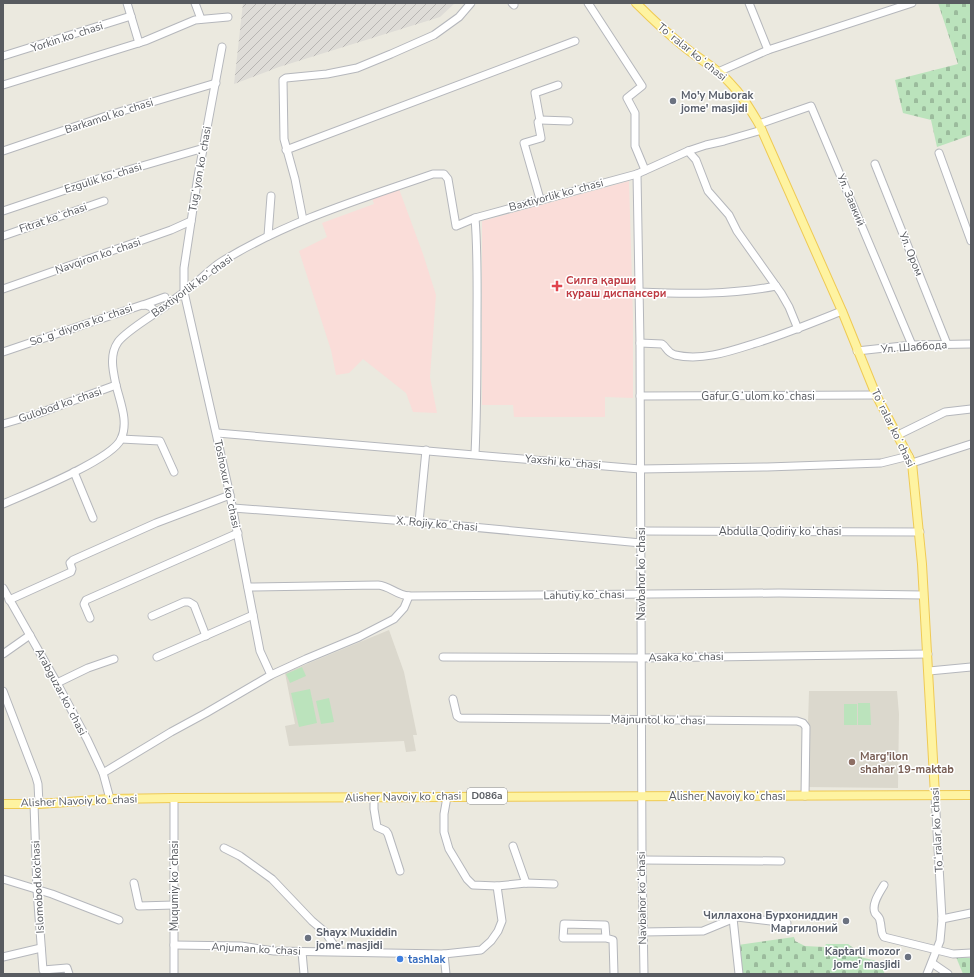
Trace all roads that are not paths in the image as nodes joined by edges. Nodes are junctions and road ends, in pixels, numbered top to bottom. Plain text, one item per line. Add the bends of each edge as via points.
1 (127, 3) edge
2 (195, 3) edge
3 (471, 3) edge
4 (588, 3) edge
5 (636, 3) edge
6 (749, 3) edge
7 (912, 3) edge
8 (131, 16) junction
9 (228, 17) dead end
10 (202, 19) junction
11 (575, 41) dead end
12 (139, 43) junction
13 (222, 47) dead end
14 (768, 50) junction
15 (3, 56) edge
16 (718, 72) junction
17 (216, 83) junction
18 (3, 85) edge
19 (558, 85) dead end
20 (540, 120) junction
21 (569, 121) dead end
22 (761, 127) junction
23 (204, 148) junction
24 (286, 150) junction
25 (3, 151) edge
26 (688, 151) junction
27 (939, 153) dead end
28 (875, 164) dead end
29 (645, 170) junction
30 (637, 174) junction
31 (271, 196) dead end
32 (540, 199) junction
33 (104, 201) dead end
34 (3, 211) edge
35 (475, 218) junction
36 (303, 220) junction
37 (191, 222) junction
38 (3, 236) edge
39 (268, 236) junction
40 (971, 241) edge
41 (776, 286) junction
42 (3, 289) edge
43 (184, 292) junction
44 (638, 292) junction
45 (164, 297) dead end
46 (142, 305) junction
47 (842, 311) junction
48 (156, 313) junction
49 (798, 329) junction
50 (640, 343) junction
51 (947, 344) junction
52 (971, 344) edge
53 (912, 346) junction
54 (857, 351) junction
55 (3, 352) edge
56 (116, 385) junction
57 (876, 395) junction
58 (640, 396) junction
59 (971, 409) edge
60 (3, 424) edge
61 (217, 433) junction
62 (898, 435) junction
63 (121, 439) junction
64 (971, 444) edge
65 (426, 450) junction
66 (475, 454) junction
67 (911, 460) junction
68 (640, 469) junction
69 (74, 472) junction
70 (174, 472) dead end
71 (230, 495) junction
72 (3, 504) edge
73 (232, 508) junction
74 (93, 518) dead end
75 (419, 522) junction
76 (641, 531) junction
77 (920, 532) junction
78 (238, 534) junction
79 (641, 543) junction
80 (248, 587) junction
81 (3, 588) edge
82 (641, 594) junction
83 (924, 595) junction
84 (409, 596) junction
85 (9, 600) junction
86 (253, 615) junction
87 (152, 616) dead end
88 (90, 618) dead end
89 (30, 635) junction
90 (206, 636) junction
91 (3, 654) edge
92 (928, 654) junction
93 (443, 656) dead end
94 (158, 657) dead end
95 (641, 658) junction
96 (114, 659) dead end
97 (971, 667) edge
98 (929, 671) junction
99 (271, 675) junction
100 (57, 683) junction
101 (3, 691) edge
102 (453, 699) dead end
103 (6, 704) edge
104 (641, 720) junction
105 (103, 773) junction
106 (935, 795) junction
107 (971, 795) edge
108 (642, 796) junction
109 (805, 796) junction
110 (447, 797) junction
111 (174, 798) junction
112 (374, 798) junction
113 (110, 799) junction
114 (3, 804) edge
115 (37, 804) junction
116 (513, 846) dead end
117 (224, 848) dead end
118 (642, 860) junction
119 (781, 861) dead end
120 (400, 871) dead end
121 (3, 879) edge
122 (134, 883) dead end
123 (526, 883) junction
124 (554, 884) dead end
125 (884, 885) dead end
126 (497, 886) junction
127 (37, 890) junction
128 (174, 905) junction
129 (971, 913) edge
130 (733, 918) junction
131 (942, 919) junction
132 (119, 920) dead end
133 (787, 923) dead end
134 (643, 932) junction
135 (606, 938) junction
136 (174, 945) junction
137 (41, 948) junction
138 (338, 951) junction
139 (937, 951) junction
140 (302, 952) junction
141 (444, 954) junction
142 (971, 954) edge
143 (3, 957) edge
144 (932, 963) junction
145 (69, 974) edge
146 (174, 974) edge
147 (304, 974) edge
148 (446, 974) edge
149 (614, 974) edge
150 (644, 974) edge
151 (740, 974) edge
152 (928, 974) edge
153 (948, 974) edge

1 - 8 street
2 - 10 street
3 - 24 street via 459,17 434,35 357,68 283,80
4 - 29 street via 642,86 627,98 635,113 635,146
5 - 16 main road, Toʻralar koʻchasi via 664,30
6 - 14 street
7 - 14 street
8 - 12 street
8 - 15 street, Yorkin koʻchasi
9 - 10 street
10 - 12 street
11 - 24 street
12 - 18 street
13 - 17 street, Tugʻyon koʻchasi
14 - 16 street
16 - 22 main road, Toʻralar koʻchasi via 742,96
17 - 23 street, Tugʻyon koʻchasi
17 - 25 street, Barkamol koʻchasi
19 - 20 street via 535,93
20 - 21 street
20 - 32 street via 538,122 541,138 524,142
22 - 26 street, Baxtiyorlik koʻchasi via 736,138
22 - 47 main road, Toʻralar koʻchasi
22 - 53 street, Ул. Завкий via 811,106
23 - 34 street, Ezgulik koʻchasi via 104,177
23 - 37 street, Tugʻyon koʻchasi
24 - 36 street
26 - 29 street, Baxtiyorlik koʻchasi
26 - 41 street via 696,160 708,191 729,215 737,231
27 - 40 street
28 - 51 street, Ул. Ором
29 - 30 street, Baxtiyorlik koʻchasi
30 - 32 street, Baxtiyorlik koʻchasi
30 - 44 street, Navbahor koʻchasi
31 - 39 street
32 - 35 street, Baxtiyorlik koʻchasi
33 - 38 street, Fitrat koʻchasi
35 - 36 street, Baxtiyorlik koʻchasi via 456,226 448,179 439,173
35 - 66 street
36 - 39 street, Baxtiyorlik koʻchasi
37 - 42 street, Navqiron koʻchasi
37 - 43 street, Tugʻyon koʻchasi via 184,268
39 - 43 street, Baxtiyorlik koʻchasi via 220,262
41 - 44 street via 716,294
41 - 49 street via 789,307
43 - 48 street, Baxtiyorlik koʻchasi
43 - 61 street, Toshoxur koʻchasi
44 - 50 street, Navbahor koʻchasi
45 - 46 street
46 - 48 street, Soʻgʻdiyona koʻchasi via 149,305
46 - 55 street, Soʻgʻdiyona koʻchasi
47 - 49 street
47 - 54 main road, Toʻralar koʻchasi
48 - 56 street, Baxtiyorlik koʻchasi via 125,334 118,343 112,363
49 - 50 street via 710,356 682,356 667,351 662,344
50 - 58 street, Navbahor koʻchasi
51 - 52 street, Ул. Шаббода
51 - 53 street, Ул. Шаббода
53 - 54 street, Ул. Шаббода
54 - 57 main road, Toʻralar koʻchasi
56 - 60 street, Gulobod koʻchasi
56 - 63 street, Baxtiyorlik koʻchasi via 124,416
57 - 58 street, Gafur Gʻulom koʻchasi
57 - 62 main road, Toʻralar koʻchasi
58 - 68 street, Navbahor koʻchasi
59 - 62 street via 945,412
61 - 65 street, Yaxshi koʻchasi
61 - 71 street, Toshoxur koʻchasi
62 - 67 main road, Toʻralar koʻchasi
63 - 69 street via 107,453
63 - 70 street via 160,441
64 - 67 street, Yaxshi koʻchasi
65 - 66 street, Yaxshi koʻchasi
65 - 75 street
66 - 68 street, Yaxshi koʻchasi
67 - 68 street, Yaxshi koʻchasi via 881,464
67 - 77 main road, Toʻralar koʻchasi
68 - 76 street, Navbahor koʻchasi
69 - 72 street
69 - 74 street
71 - 73 street, Toshoxur koʻchasi
71 - 85 street via 156,523 73,560 70,563 71,572
73 - 75 street, X. Rojiy koʻchasi
73 - 78 street, Toshoxur koʻchasi
75 - 79 street, X. Rojiy koʻchasi
76 - 77 street, Abdulla Qodiriy koʻchasi
76 - 79 street, Navbahor koʻchasi
77 - 83 main road, Toʻralar koʻchasi
78 - 80 street, Toshoxur koʻchasi
78 - 88 street via 86,600 84,604
79 - 82 street, Navbahor koʻchasi
80 - 84 street, Lahutiy koʻchasi via 378,585
80 - 86 street, Toshoxur koʻchasi
81 - 85 street, Arabguzar koʻchasi
82 - 83 street, Lahutiy koʻchasi
82 - 84 street, Lahutiy koʻchasi
82 - 95 street, Navbahor koʻchasi
83 - 92 main road, Toʻralar koʻchasi
84 - 99 street via 404,608 394,619
85 - 89 street, Arabguzar koʻchasi
86 - 90 street
86 - 99 street, Toshoxur koʻchasi via 260,651
87 - 90 street via 189,602 194,605
89 - 91 street
89 - 100 street, Arabguzar koʻchasi
90 - 94 street
92 - 95 street, Asaka koʻchasi
92 - 98 main road, Toʻralar koʻchasi
93 - 95 street, Asaka koʻchasi
95 - 104 street, Navbahor koʻchasi
96 - 100 street
97 - 98 street
98 - 106 main road, Toʻralar koʻchasi
99 - 105 street
100 - 105 street, Arabguzar koʻchasi
101 - 103 street, Islomobod ko‘chasi
102 - 104 street, Majnuntol koʻchasi via 457,716 460,718
103 - 115 street, Islomobod ko‘chasi via 36,777
104 - 108 street, Navbahor koʻchasi
104 - 109 street, Majnuntol koʻchasi via 803,723 806,727
105 - 113 street, Arabguzar koʻchasi
106 - 107 main road, Alisher Navoiy koʻchasi / D086a
106 - 109 main road, Alisher Navoiy koʻchasi / D086a
106 - 131 street, Toʻralar koʻchasi
108 - 109 main road, Alisher Navoiy koʻchasi / D086a
108 - 110 main road, Alisher Navoiy koʻchasi / D086a
108 - 118 street, Navbahor koʻchasi
110 - 112 main road, Alisher Navoiy koʻchasi / D086a
110 - 126 street via 444,832 449,849 473,885
111 - 112 main road, Alisher Navoiy koʻchasi / D086a
111 - 113 main road, Alisher Navoiy koʻchasi / D086a
111 - 128 street, Muqumiy koʻchasi
112 - 120 street via 377,827 388,834
113 - 115 main road, Alisher Navoiy koʻchasi / D086a
114 - 115 main road, Alisher Navoiy koʻchasi / D086a
115 - 127 street, Islomobod ko‘chasi
116 - 123 street
117 - 138 street via 272,879 325,932
118 - 119 street
118 - 134 street, Navbahor koʻchasi
121 - 127 street
122 - 128 street via 139,906
123 - 124 street
123 - 126 street
125 - 139 street via 874,908 880,920 883,936
126 - 141 street, Anjuman koʻchasi via 502,921 491,941 481,950
127 - 132 street
127 - 137 street, Islomobod ko‘chasi
128 - 136 street, Muqumiy koʻchasi
129 - 131 street
130 - 133 street
130 - 134 street via 703,931
130 - 151 street
131 - 139 street, Toʻralar koʻchasi
134 - 150 street, Navbahor koʻchasi
135 - 135 street via 563,938 564,924 605,925
135 - 149 street via 613,940
136 - 140 street, Anjuman koʻchasi via 241,946
136 - 146 street, Muqumiy koʻchasi
137 - 143 street
137 - 145 street, Islomobod ko‘chasi via 43,970 67,968
138 - 140 street, Anjuman koʻchasi
138 - 141 street, Anjuman koʻchasi
139 - 142 street
139 - 144 street, Toʻralar koʻchasi
140 - 147 street
141 - 148 street
144 - 152 street, Toʻralar koʻchasi
144 - 153 street

